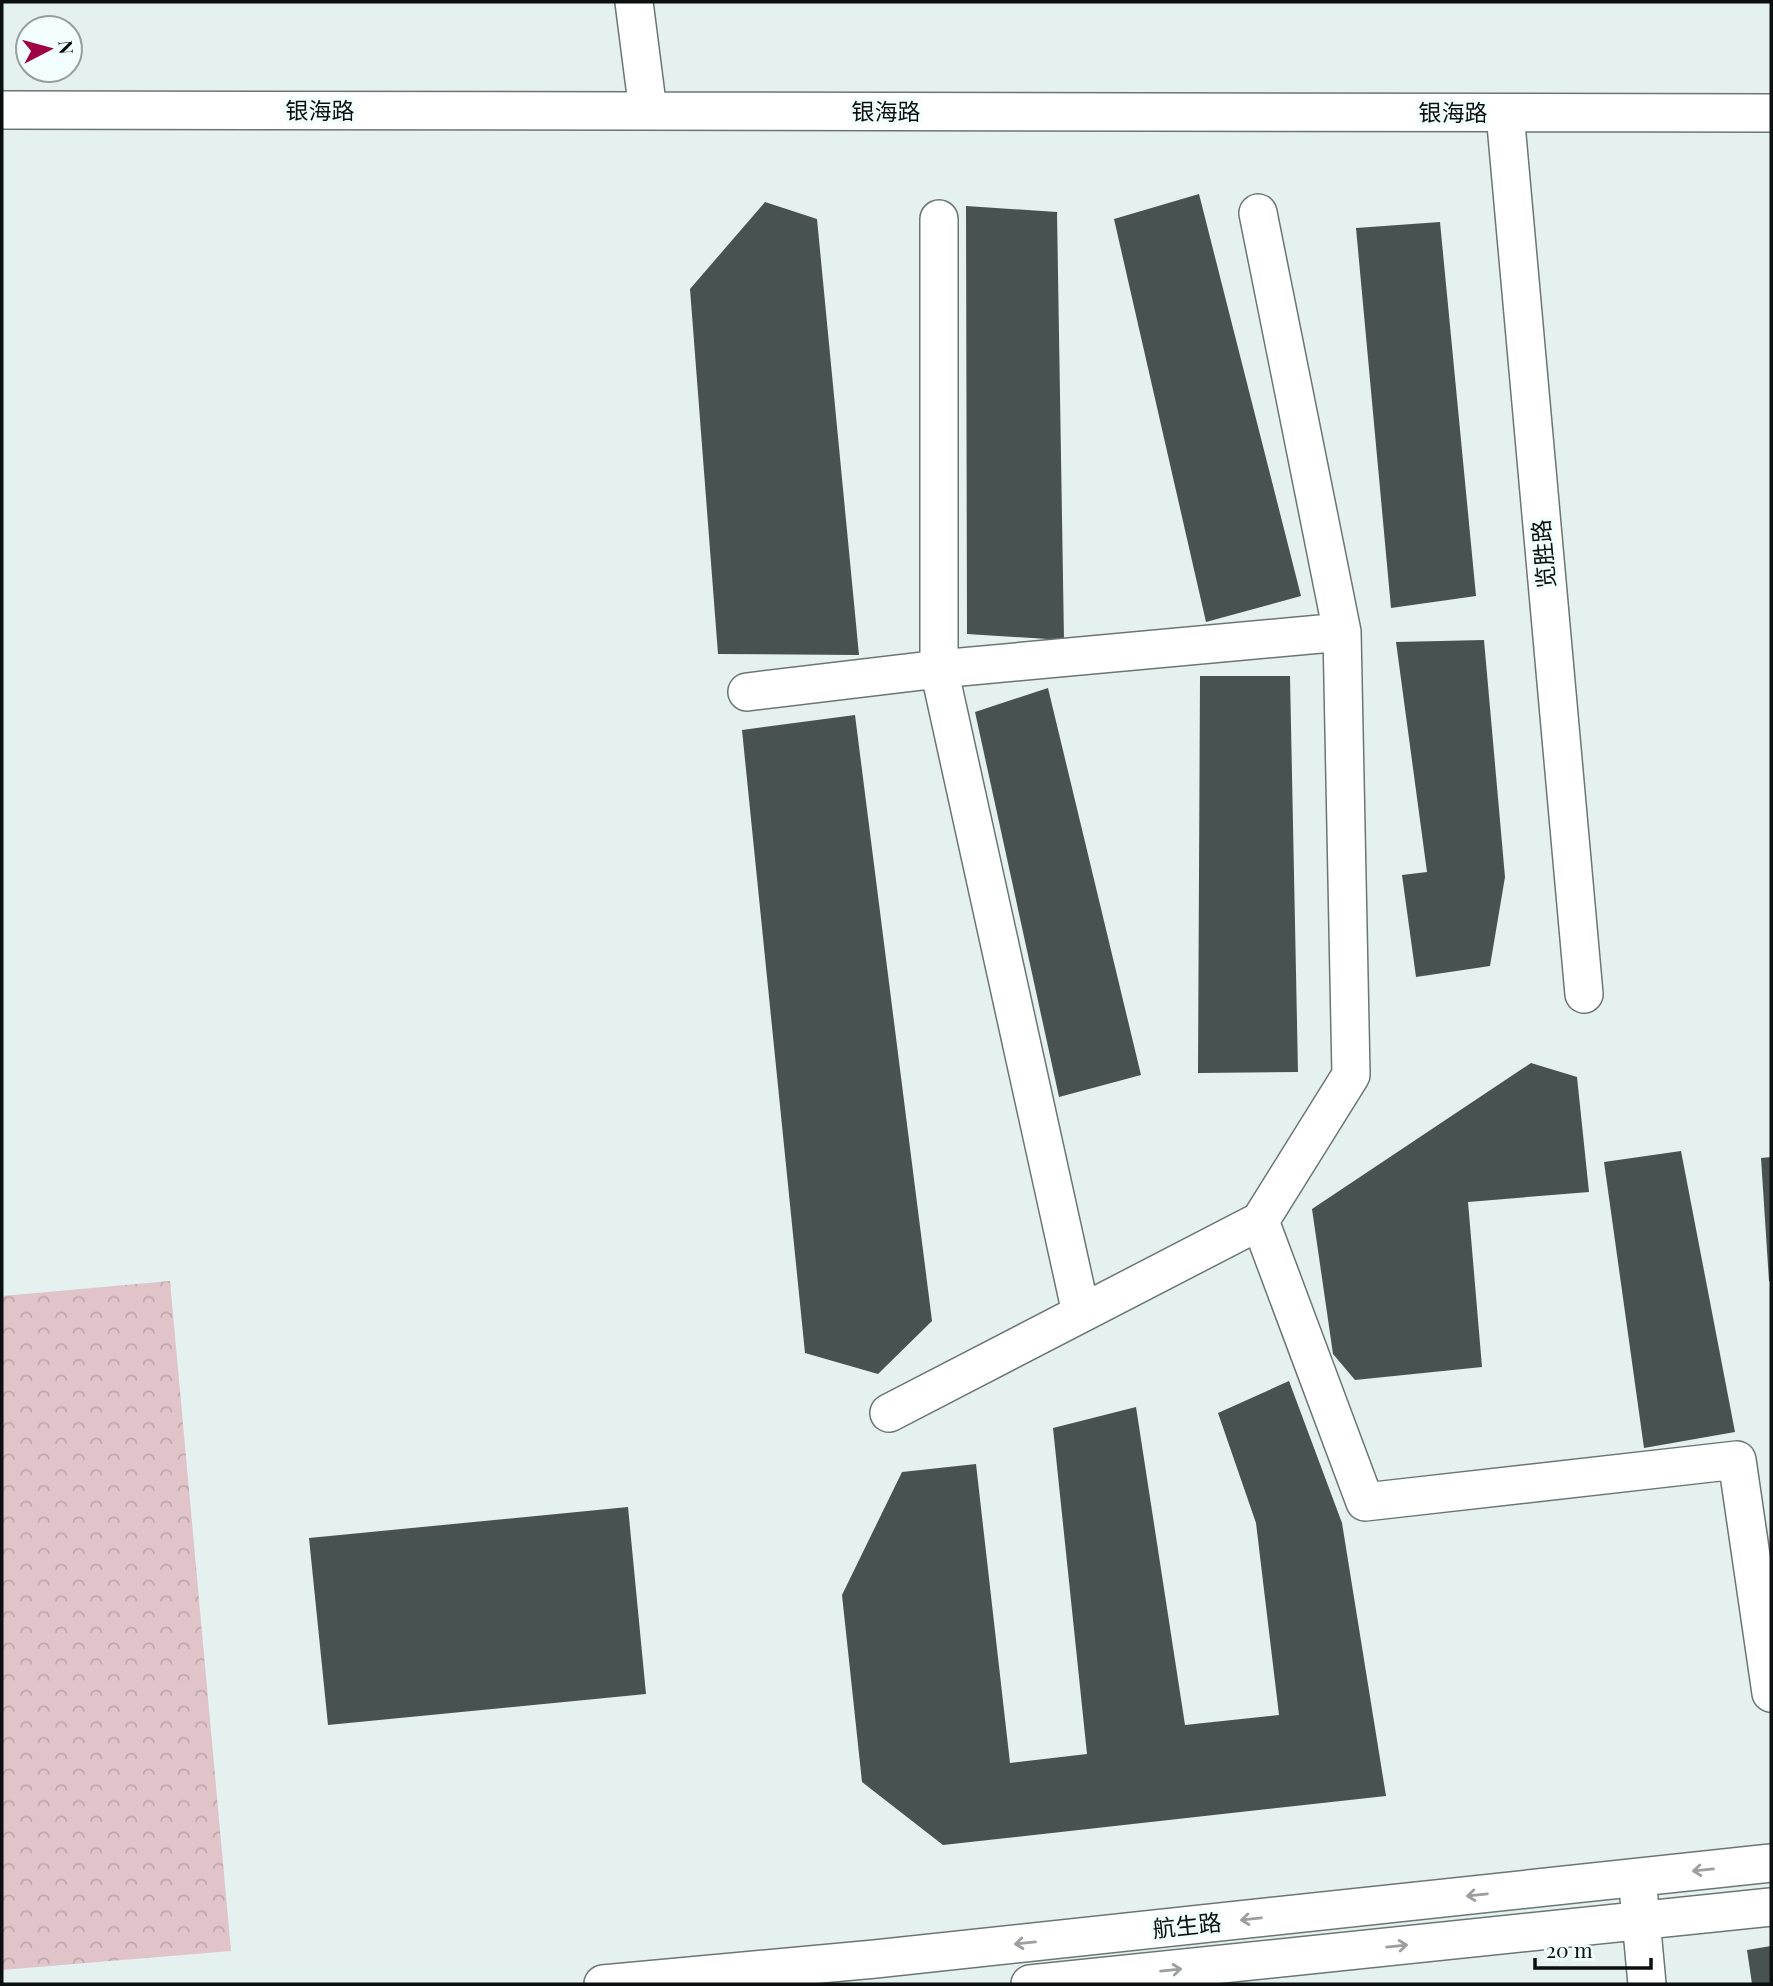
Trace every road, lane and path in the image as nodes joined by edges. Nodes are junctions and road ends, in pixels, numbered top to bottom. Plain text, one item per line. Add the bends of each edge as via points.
1 (634, 2) edge
2 (2, 110) edge
3 (649, 111) junction
4 (1505, 113) junction
5 (1771, 113) edge
6 (1258, 214) dead end
7 (939, 219) dead end
8 (1342, 632) junction
9 (939, 669) junction
10 (747, 692) dead end
11 (1584, 994) dead end
12 (1260, 1221) junction
13 (1081, 1313) junction
14 (889, 1413) dead end
15 (1771, 1692) edge
16 (1771, 1863) edge
17 (1637, 1877) junction
18 (1771, 1908) edge
19 (1641, 1921) junction
20 (877, 1972) edge
21 (603, 1984) edge
22 (1030, 1984) edge
23 (1647, 1984) edge

1 - 3 street
2 - 3 street, 银海路
3 - 4 street, 银海路
4 - 5 street, 银海路
4 - 11 street, 览胜路
6 - 8 street
7 - 9 street
8 - 9 street
8 - 12 street via 1352,1075
9 - 10 street
9 - 13 street
12 - 13 street
12 - 15 street via 1365,1502 1737,1460
13 - 14 street
16 -> 17 street, 航生路
17 - 19 street
17 -> 20 street, 航生路
18 - 19 street
22 -> 19 street
19 - 23 street
20 - 21 street, 航生路

